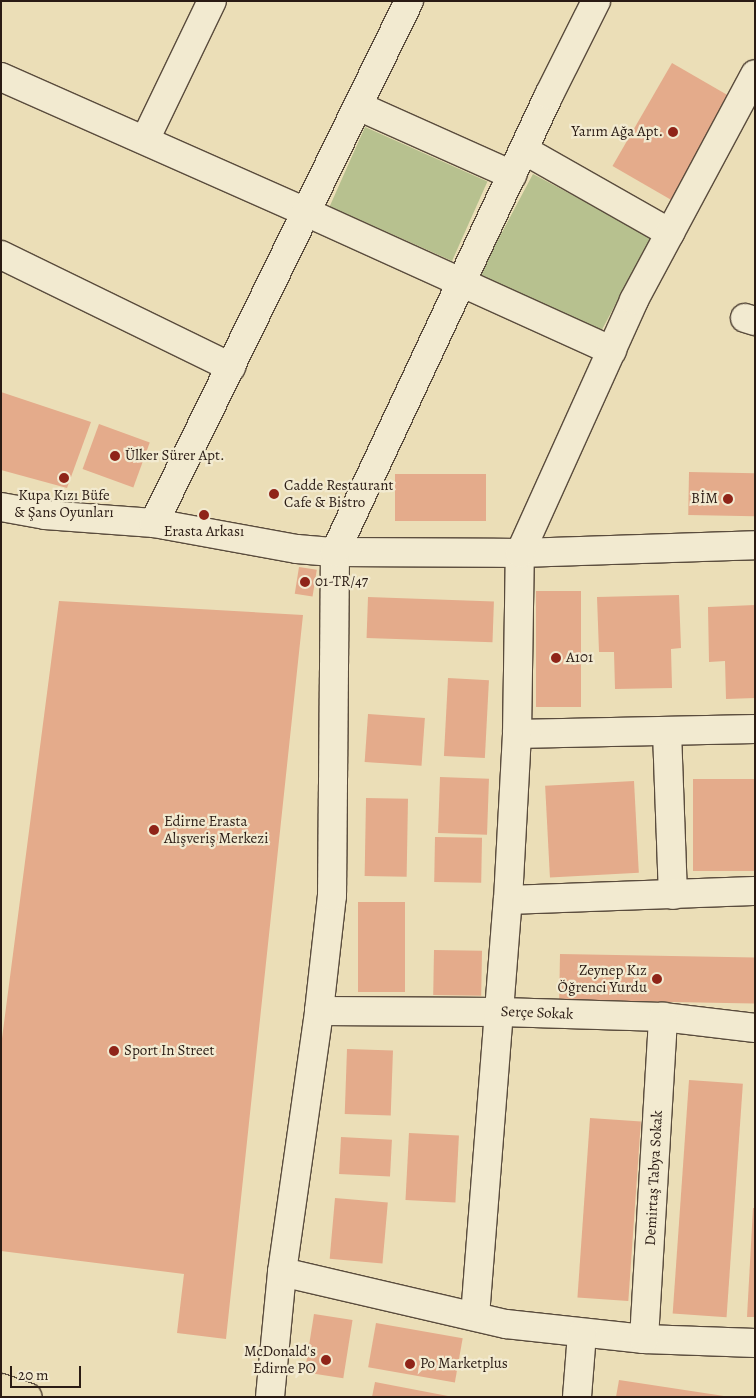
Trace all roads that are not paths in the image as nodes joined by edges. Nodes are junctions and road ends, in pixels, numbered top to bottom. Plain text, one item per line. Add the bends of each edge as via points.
1 (212, 1) edge
2 (409, 1) edge
3 (596, 1) edge
4 (755, 74) edge
5 (1, 77) edge
6 (358, 106) junction
7 (145, 140) junction
8 (524, 150) junction
9 (512, 175) junction
10 (306, 212) junction
11 (670, 233) junction
12 (1, 255) edge
13 (462, 282) junction
14 (612, 352) junction
15 (231, 367) junction
16 (2, 515) edge
17 (154, 523) junction
18 (755, 545) edge
19 (336, 552) junction
20 (520, 553) junction
21 (755, 729) edge
22 (667, 732) junction
23 (517, 734) junction
24 (755, 891) edge
25 (673, 895) junction
26 (508, 900) junction
27 (319, 1011) junction
28 (501, 1012) junction
29 (663, 1017) junction
30 (755, 1028) edge
31 (282, 1272) junction
32 (475, 1316) junction
33 (582, 1333) junction
34 (644, 1339) junction
35 (755, 1344) edge
36 (1, 1388) edge
37 (27, 1397) edge
38 (270, 1397) edge
39 (577, 1397) edge

1 - 7 street
2 - 6 street
3 - 8 street
4 - 11 street
5 - 7 street
6 - 9 street
6 - 10 street
7 - 10 street
8 - 9 street
8 - 11 street
9 - 13 street
10 - 13 street
10 - 15 street
11 - 14 street via 634,300
12 - 15 street
13 - 14 street
13 - 19 street
14 - 20 street
15 - 17 street
16 - 17 street
17 - 19 street via 297,549
18 - 20 street
19 - 20 street
19 - 27 street via 332,896
20 - 23 street
21 - 22 street
22 - 23 street
22 - 25 street
23 - 26 street
24 - 25 street
25 - 26 street
26 - 28 street
27 - 28 street, Serçe Sokak
27 - 31 street
28 - 29 street, Serçe Sokak
28 - 32 street
29 - 30 street, Serçe Sokak
29 - 34 street, Demirtaş Tabya Sokak
31 - 32 street
31 - 38 street
32 - 33 street via 506,1324
33 - 34 street
33 - 39 street
34 - 35 street
36 - 37 main road

